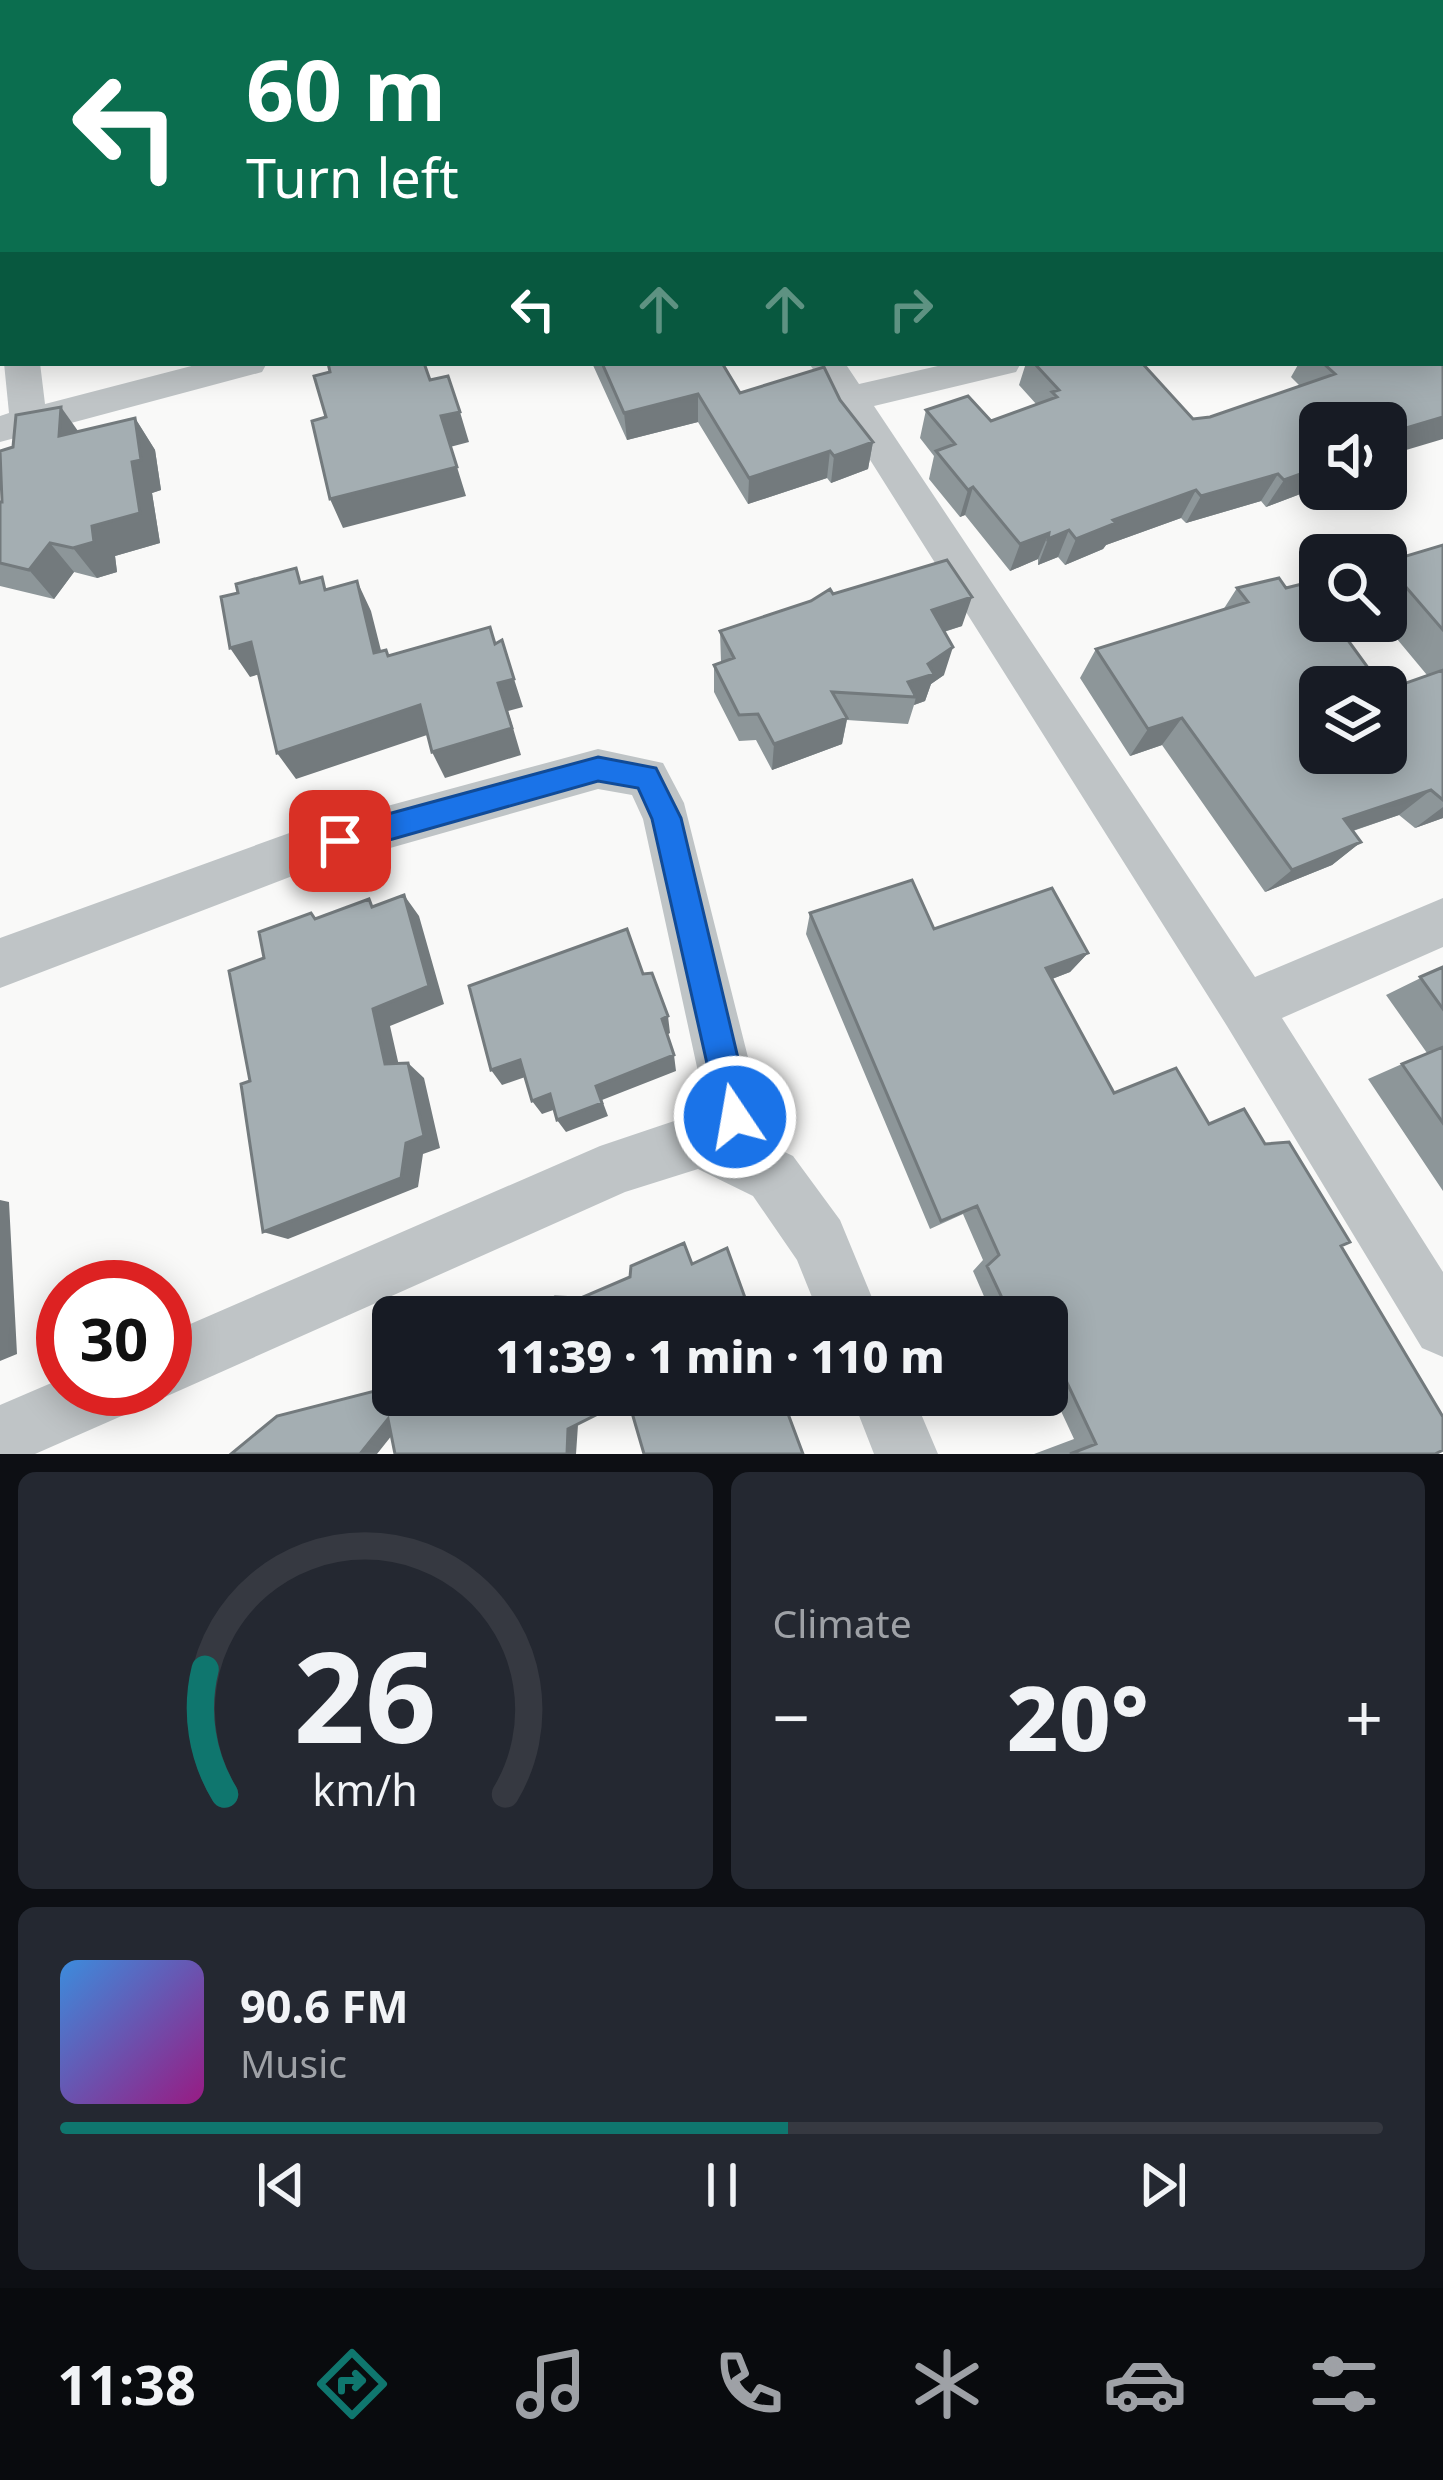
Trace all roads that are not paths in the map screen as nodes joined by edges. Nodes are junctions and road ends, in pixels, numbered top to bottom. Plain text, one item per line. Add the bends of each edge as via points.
1 (22, 366) edge
2 (238, 366) edge
3 (976, 366) edge
4 (839, 381) edge
5 (14, 426) edge
6 (1443, 922) edge
7 (0, 963) edge
8 (1245, 1008) junction
9 (700, 1140) junction
10 (842, 1296) edge
11 (1443, 1327) edge
12 (192, 1354) edge
13 (49, 1416) edge
14 (891, 1416) edge
15 (0, 1437) edge
16 (906, 1454) edge

1 - 5 street
2 - 5 street
3 - 4 street
4 - 8 street
6 - 8 street
7 - 9 street via 295,853 598,769 646,777 667,818 735,1117
8 - 11 street
9 - 10 street via 772,1176 819,1240
9 - 12 street via 620,1166
13 - 15 street
14 - 16 street

